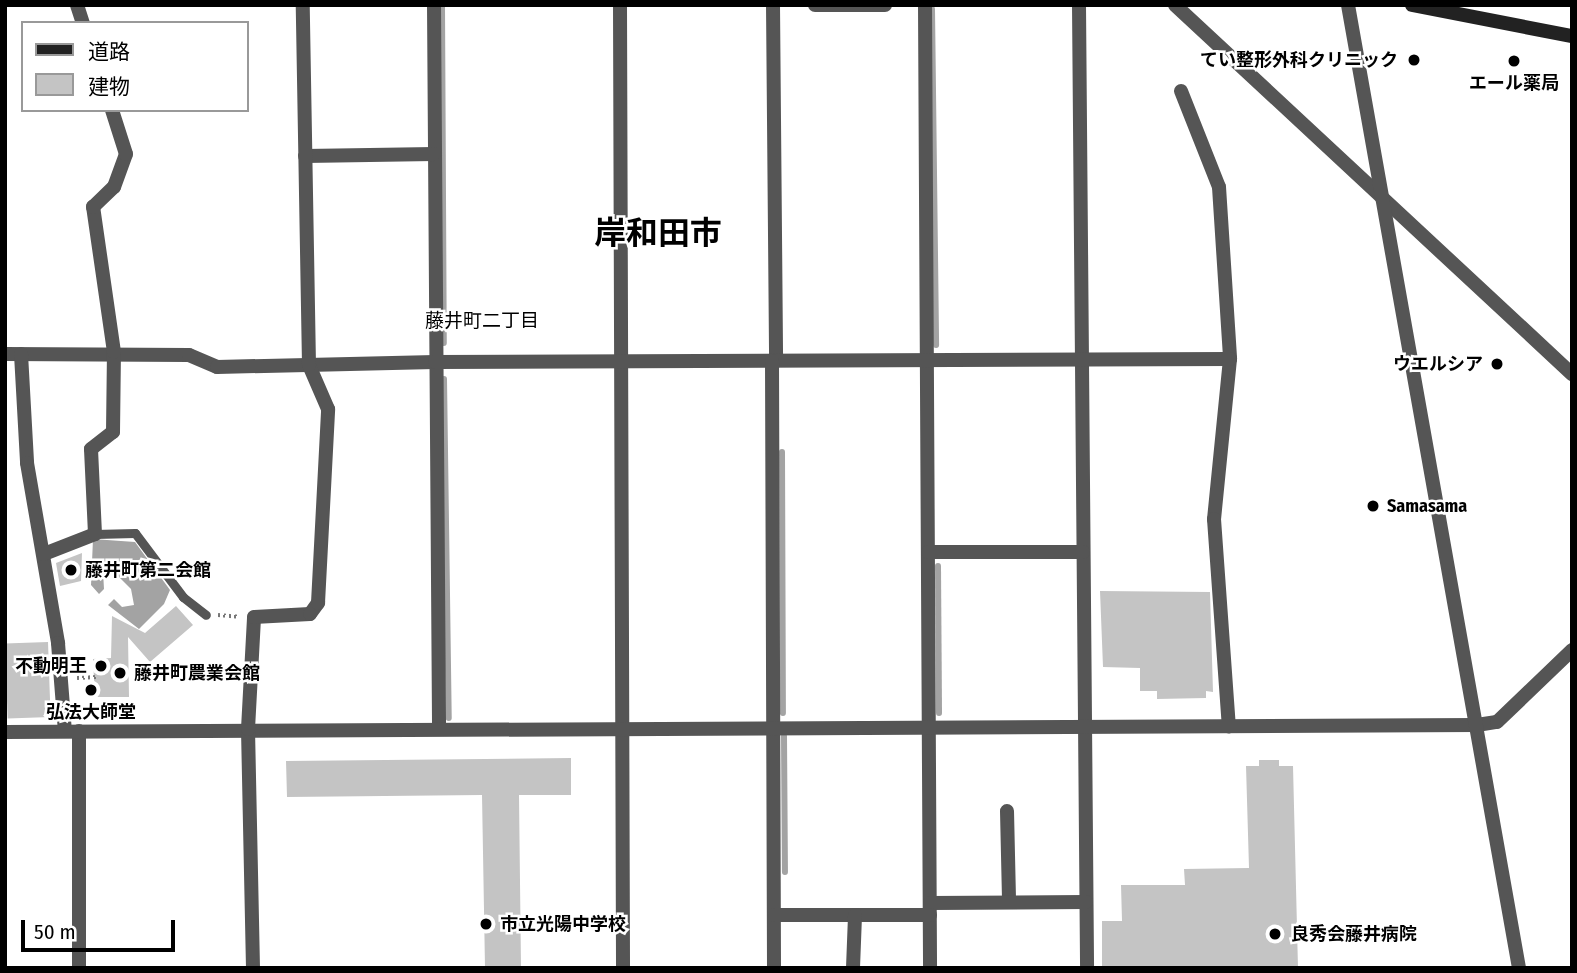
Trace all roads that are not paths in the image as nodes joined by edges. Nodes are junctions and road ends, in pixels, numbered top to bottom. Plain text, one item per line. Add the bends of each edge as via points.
1 (303, 5) edge
2 (434, 5) edge
3 (620, 5) edge
4 (773, 5) edge
5 (815, 5) edge
6 (885, 5) edge
7 (925, 5) edge
8 (1079, 5) edge
9 (1175, 5) edge
10 (1348, 5) edge
11 (1412, 5) edge
12 (1572, 36) edge
13 (1181, 91) dead end
14 (113, 112) edge
15 (435, 154) junction
16 (305, 156) junction
17 (1383, 203) junction
18 (114, 352) junction
19 (5, 354) edge
20 (21, 354) junction
21 (928, 359) junction
22 (1082, 359) junction
23 (1230, 359) junction
24 (774, 361) junction
25 (435, 362) junction
26 (621, 364) junction
27 (309, 365) junction
28 (1572, 374) edge
29 (95, 534) junction
30 (928, 552) junction
31 (1083, 552) junction
32 (44, 554) junction
33 (206, 615) road end
34 (1572, 650) edge
35 (1476, 725) junction
36 (1084, 726) junction
37 (1229, 726) junction
38 (622, 727) junction
39 (439, 728) junction
40 (776, 728) junction
41 (248, 729) junction
42 (929, 729) junction
43 (72, 731) junction
44 (5, 732) edge
45 (1007, 811) dead end
46 (1009, 902) junction
47 (1086, 902) junction
48 (930, 909) junction
49 (775, 915) junction
50 (855, 915) junction
51 (79, 968) edge
52 (253, 968) edge
53 (623, 968) edge
54 (774, 968) edge
55 (853, 968) edge
56 (930, 968) edge
57 (1087, 968) edge
58 (1520, 968) edge

1 - 16 street
2 - 15 street
3 - 26 street
4 - 24 street
5 - 6 street
7 - 21 street
8 - 22 street
9 - 17 street
10 - 17 street
11 - 12 main road
13 - 23 street via 1219,187
14 - 18 street via 127,155 114,187 93,207
15 - 16 street
15 - 25 street
16 - 27 street
17 - 28 street
17 - 35 street
18 - 20 street
18 - 27 street via 189,355 217,367
18 - 29 street via 113,432 91,449
19 - 20 street
20 - 32 street via 27,463
21 - 22 street
21 - 24 street
21 - 30 street
22 - 23 street
22 - 31 street
23 - 37 street via 1214,519
24 - 26 street
24 - 40 street
25 - 26 street
25 - 27 street
25 - 39 street
26 - 38 street
27 - 41 street via 328,409 318,603 310,614 254,617
29 - 32 street
29 - 33 lane via 135,533 183,597
30 - 31 street
30 - 42 street
31 - 36 street
32 - 43 street
34 - 35 street via 1497,722
35 - 37 street
35 - 58 street
36 - 37 street
36 - 42 street
36 - 47 street
38 - 39 street
38 - 40 street
38 - 53 street
39 - 41 street
40 - 42 street
40 - 49 street
41 - 43 street
41 - 52 street
42 - 48 street
43 - 44 street
43 - 51 street
45 - 46 street
46 - 47 street
46 - 48 street
47 - 57 street
48 - 50 street
48 - 56 street
49 - 50 street
49 - 54 street
50 - 55 street

